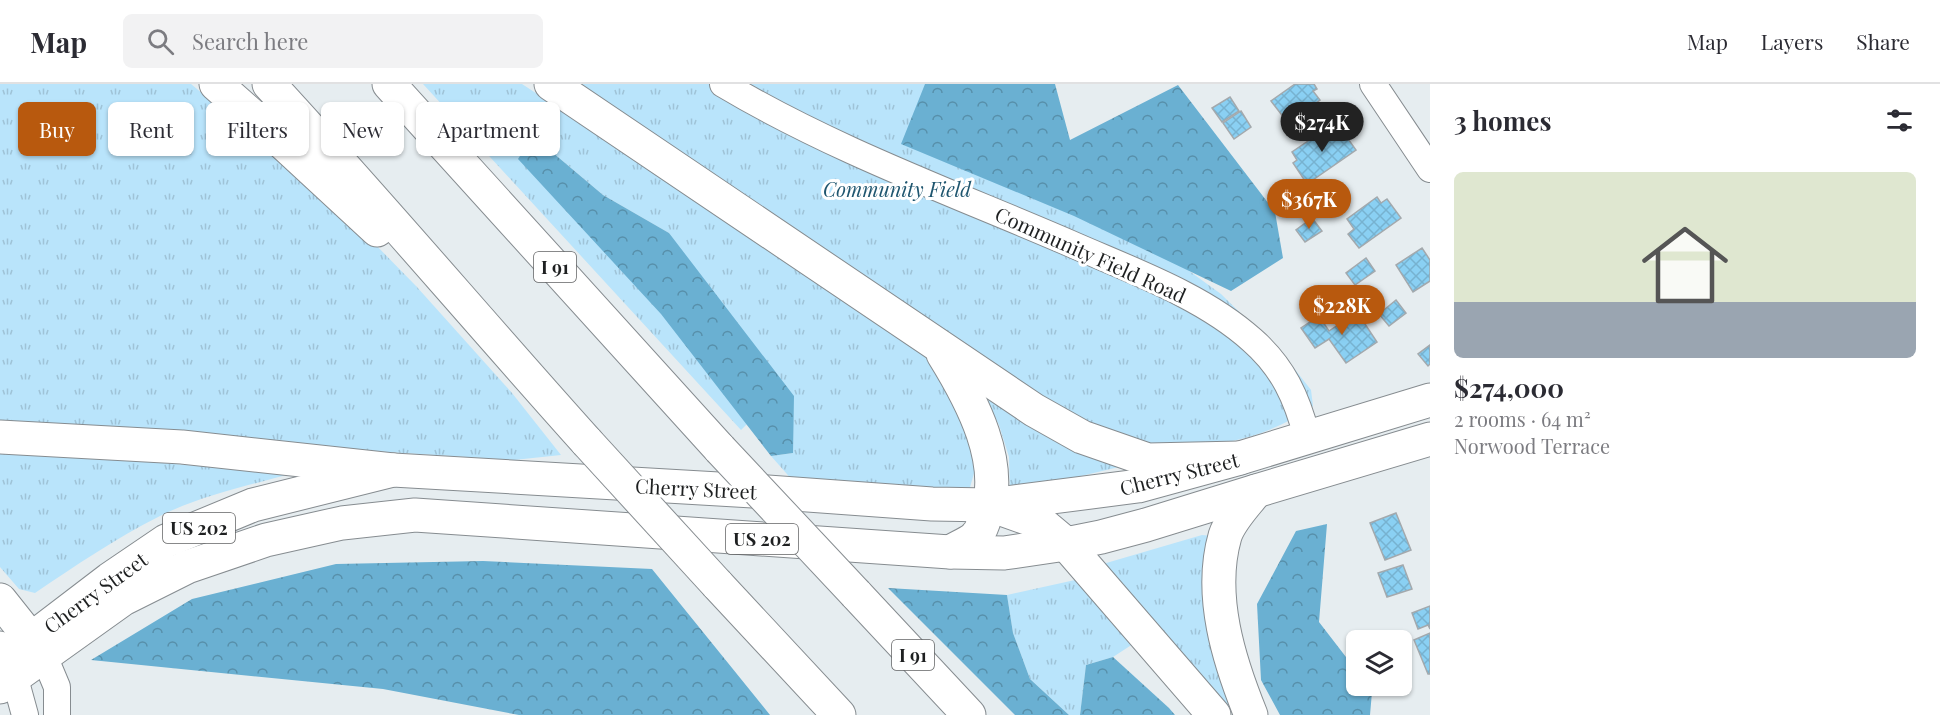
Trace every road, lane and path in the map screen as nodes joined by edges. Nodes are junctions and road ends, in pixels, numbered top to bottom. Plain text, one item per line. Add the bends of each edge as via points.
1 (216, 84) edge
2 (269, 84) edge
3 (389, 84) edge
4 (551, 84) edge
5 (723, 84) edge
6 (1373, 84) edge
7 (1430, 170) edge
8 (937, 345) junction
9 (514, 361) junction
10 (1430, 400) edge
11 (0, 437) edge
12 (1307, 437) junction
13 (1430, 439) edge
14 (1240, 458) junction
15 (393, 470) junction
16 (1256, 490) junction
17 (990, 505) junction
18 (1066, 544) junction
19 (950, 552) junction
20 (0, 600) edge
21 (14, 661) edge
22 (25, 715) edge
23 (57, 715) edge
24 (839, 715) edge
25 (969, 715) edge
26 (1214, 715) edge
27 (1251, 715) edge

1 - 9 main road
2 - 9 main road
3 - 25 main road, I 91, bridge via 720,449
4 - 8 main road
5 - 12 street, Community Field Road via 834,142 1095,255 1218,314 1268,356 1300,407
6 - 7 street
8 - 14 main road via 1082,437 1148,460
8 - 17 main road via 977,417 990,464
9 - 24 main road, bridge
10 - 12 main road, Cherry Street / US 202
11 - 15 main road via 182,447
12 - 14 main road, Cherry Street / US 202
13 - 16 main road, Cherry Street / US 202
14 - 17 main road, Cherry Street / US 202 via 1138,486
15 - 17 main road, Cherry Street / US 202
15 - 21 main road, Cherry Street / US 202 via 253,505 166,541 110,579
16 - 18 main road, Cherry Street / US 202 via 1146,525
16 - 27 main road via 1226,534 1220,577 1226,644
17 - 18 main road via 1041,523
17 - 19 main road via 977,535
18 - 19 main road, Cherry Street / US 202 via 1004,554
18 - 26 main road
19 - 21 main road, Cherry Street / US 202 via 415,515 342,523 266,540 187,567
20 - 21 main road
21 - 22 street
21 - 23 street via 57,687

